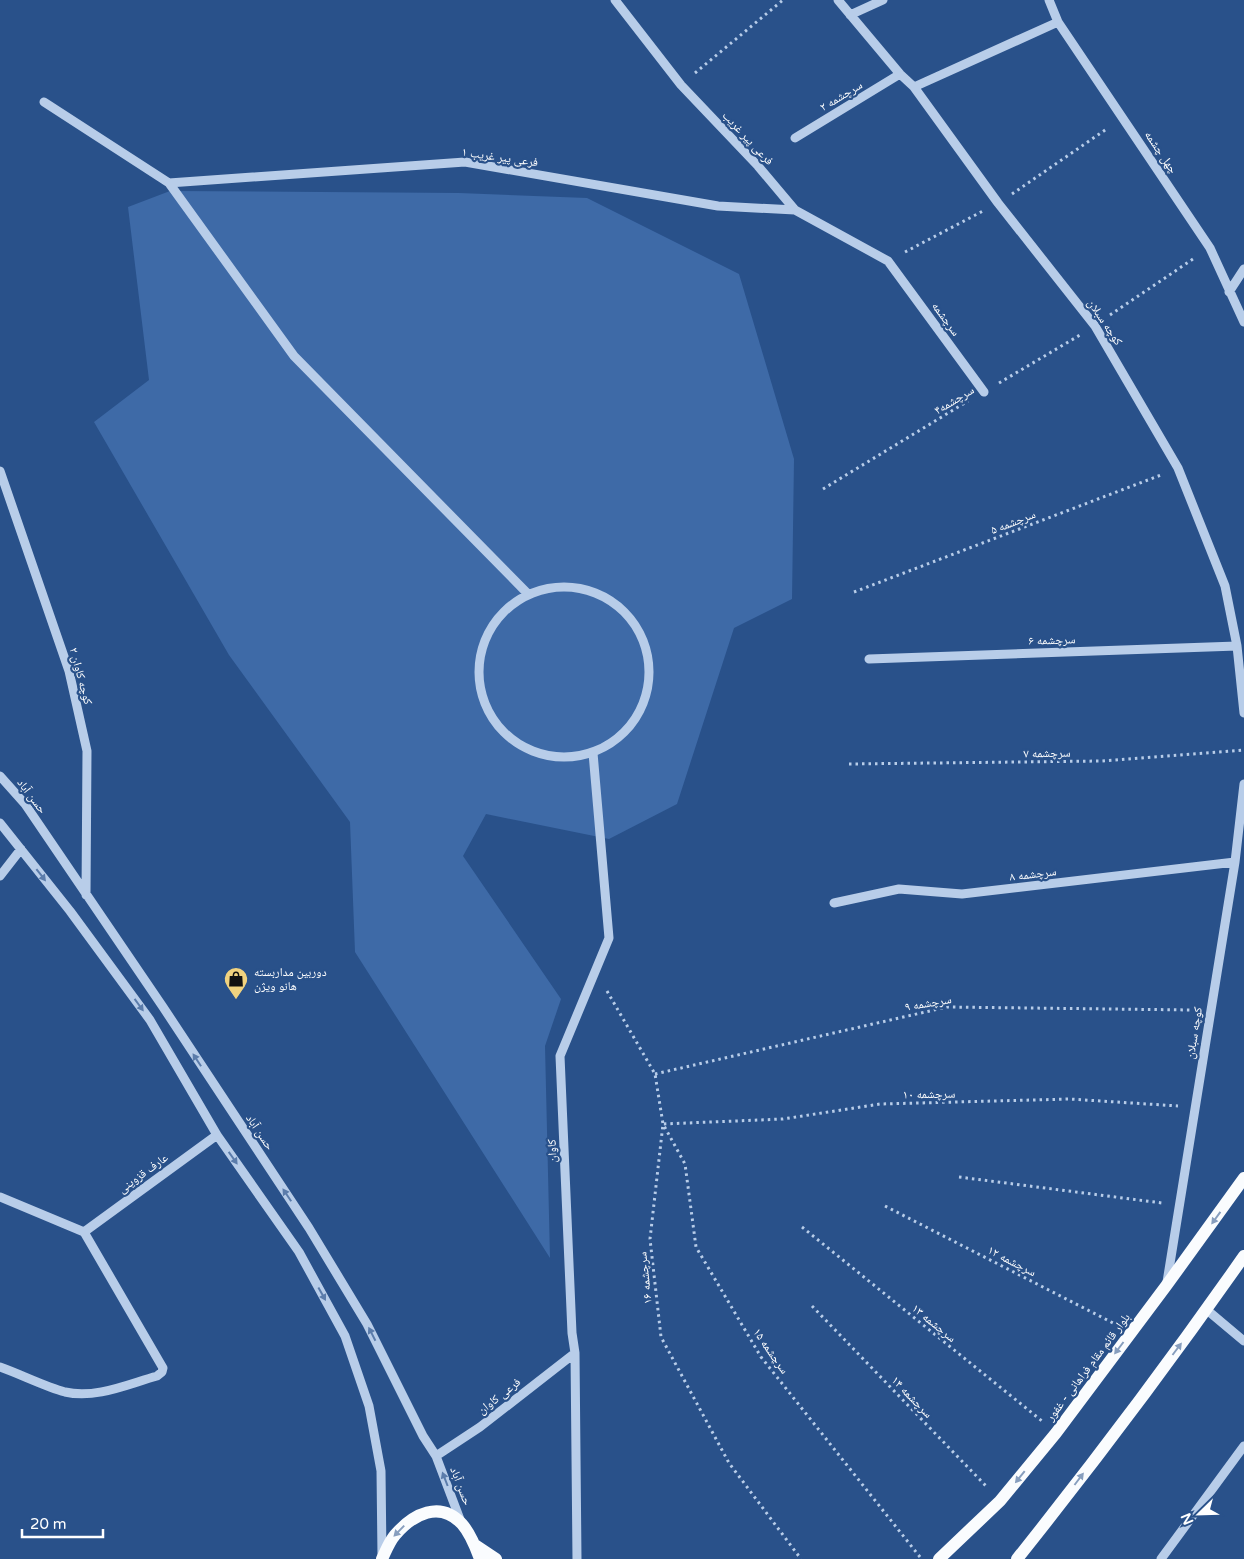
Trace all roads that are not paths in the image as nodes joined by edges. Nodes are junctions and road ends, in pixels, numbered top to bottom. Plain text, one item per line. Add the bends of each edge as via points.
1 (615, 0) edge
2 (838, 0) edge
3 (883, 0) edge
4 (1050, 0) edge
5 (850, 15) junction
6 (1058, 22) junction
7 (900, 74) junction
8 (914, 87) junction
9 (44, 102) dead end
10 (795, 138) dead end
11 (169, 183) junction
12 (795, 210) junction
13 (888, 261) joint
14 (1244, 269) edge
15 (1229, 292) junction
16 (1244, 322) edge
17 (984, 392) road end
18 (0, 471) edge
19 (528, 594) junction
20 (1237, 646) junction
21 (869, 659) dead end
22 (1244, 713) edge
23 (593, 753) junction
24 (0, 776) edge
25 (1244, 784) edge
26 (0, 823) edge
27 (21, 849) junction
28 (1235, 862) junction
29 (0, 876) edge
30 (86, 896) junction
31 (834, 904) dead end
32 (217, 1135) junction
33 (1244, 1178) edge
34 (0, 1197) edge
35 (84, 1232) junction
36 (1244, 1256) edge
37 (1166, 1286) junction
38 (1207, 1310) junction
39 (1244, 1341) edge
40 (576, 1353) junction
41 (0, 1367) edge
42 (1244, 1446) edge
43 (436, 1456) junction
44 (462, 1524) junction
45 (475, 1545) junction
46 (382, 1559) edge
47 (480, 1559) edge
48 (496, 1559) edge
49 (577, 1559) edge
50 (939, 1559) edge
51 (1017, 1559) edge
52 (1161, 1559) edge

1 - 12 street, فرعی پیر غریب via 681,85
2 - 5 street, کوچه سبلان
3 - 5 street
4 - 6 street, چهل چشمه
5 - 7 street, کوچه سبلان
6 - 8 street
6 - 15 street, چهل چشمه via 1210,248
7 - 8 street, کوچه سبلان
7 - 10 street, سرچشمه ۲
8 - 20 street, کوچه سبلان via 998,203 1095,326 1178,468 1225,586
9 - 11 street
11 - 12 street, فرعی پیر غریب ۱ via 465,162 718,206
11 - 19 street via 294,356
12 - 13 street, فرعی پیر غریب
13 - 17 street, سرچشمه
14 - 15 street
15 - 16 street, چهل چشمه
18 - 30 street, کوچه کاوان ۲ via 69,671 87,750
19 - 23 street via 504,610 487,634 479,662 480,690 491,718 511,739 536,753 564,758
19 - 23 street via 554,587 582,588 607,598 628,616 643,640 649,667 646,694 635,719 617,740
20 - 21 street, سرچشمه ۶
20 - 22 street, کوچه سبلان
23 - 40 street, کاوان via 609,938 560,1056 572,1333
24 - 30 street, حسن آباد via 25,804
25 - 28 street, کوچه سبلان
26 - 27 street
27 - 29 street
27 -> 32 street via 150,1020
28 - 31 street, سرچشمه ۸ via 962,894 898,889
28 - 37 street, کوچه سبلان
43 -> 30 street, حسن آباد via 367,1324 309,1228
32 - 35 street, عارف قزوینی
32 -> 46 street via 299,1252 345,1336 369,1406 381,1471
33 -> 37 main road, بلوار قائم مقام فراهانی - غفور
34 - 35 street
35 - 41 street via 163,1368 162,1372 102,1392 86,1394 66,1392
36 - 38 main road
37 -> 50 main road, بلوار قائم مقام فراهانی - غفور via 1000,1501
38 - 39 street
51 -> 38 main road
40 - 43 street, فرعی کاوان via 480,1427
40 - 49 street, کاوان
42 - 52 street
44 -> 43 street, حسن آباد
44 - 45 main road
44 -> 46 main road via 446,1513 426,1512 409,1520 394,1536
45 - 47 main road
45 - 48 main road

